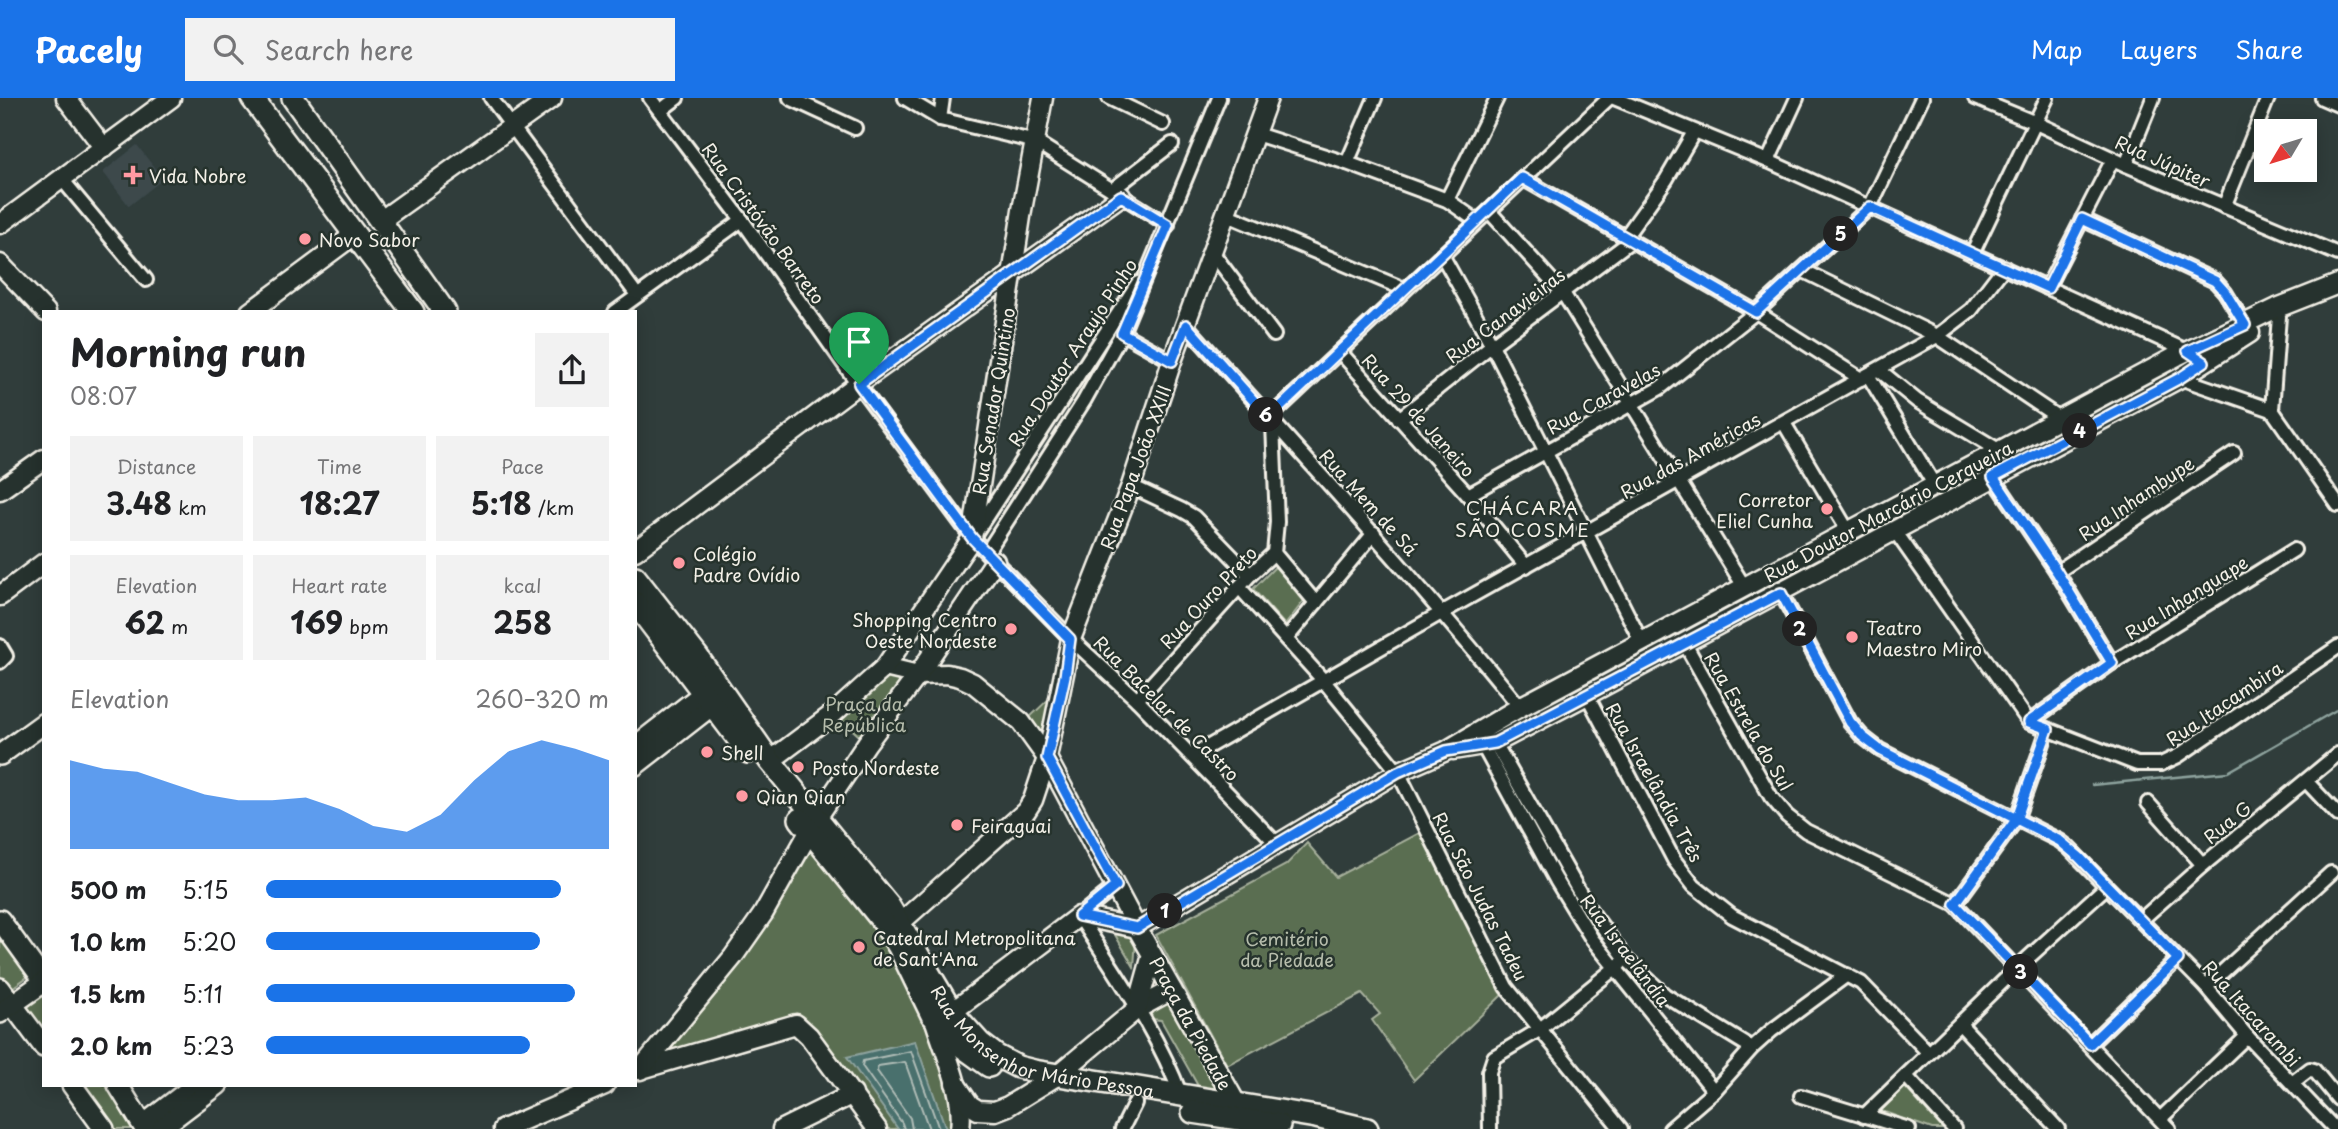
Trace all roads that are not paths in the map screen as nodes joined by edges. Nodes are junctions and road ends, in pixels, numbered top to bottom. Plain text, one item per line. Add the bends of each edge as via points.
1 (66, 98) edge
2 (172, 98) edge
3 (252, 98) edge
4 (293, 98) edge
5 (491, 98) edge
6 (552, 98) edge
7 (650, 98) edge
8 (677, 98) edge
9 (790, 98) edge
10 (905, 98) edge
11 (943, 98) edge
12 (1043, 98) edge
13 (1219, 98) edge
14 (1268, 98) edge
15 (1375, 98) edge
16 (1497, 98) edge
17 (1797, 98) edge
18 (1922, 98) edge
19 (1975, 98) edge
20 (2047, 98) edge
21 (2153, 98) edge
22 (2268, 98) edge
23 (2322, 98) edge
24 (1114, 99) edge
25 (1619, 99) edge
26 (2338, 105) edge
27 (660, 111) junction
28 (940, 119) junction
29 (2036, 123) junction
30 (1163, 124) dead end
31 (512, 127) junction
32 (855, 128) dead end
33 (1694, 132) junction
34 (1256, 134) junction
35 (1036, 142) junction
36 (1172, 144) dead end
37 (104, 148) junction
38 (2112, 159) junction
39 (1768, 161) junction
40 (1347, 163) junction
41 (2126, 166) junction
42 (61, 178) junction
43 (1522, 178) junction
44 (1116, 193) junction
45 (1447, 201) junction
46 (1870, 207) junction
47 (2224, 207) junction
48 (1489, 211) junction
49 (1226, 214) junction
50 (2082, 219) junction
51 (742, 220) junction
52 (380, 221) junction
53 (1477, 221) junction
54 (0, 224) edge
55 (1168, 225) junction
56 (354, 235) junction
57 (1629, 238) junction
58 (1212, 252) junction
59 (1972, 254) junction
60 (2338, 254) edge
61 (1443, 255) junction
62 (1155, 256) junction
63 (0, 264) edge
64 (2004, 267) junction
65 (1802, 271) junction
66 (1013, 275) junction
67 (146, 280) dead end
68 (2338, 284) edge
69 (2048, 288) junction
70 (1404, 289) junction
71 (2338, 291) edge
72 (1563, 293) junction
73 (637, 295) junction
74 (44, 310) edge
75 (253, 310) edge
76 (411, 310) edge
77 (445, 310) edge
78 (618, 310) edge
79 (1756, 312) junction
80 (2279, 316) junction
81 (1186, 325) junction
82 (2245, 325) junction
83 (1122, 333) junction
84 (1274, 335) dead end
85 (1937, 336) junction
86 (1493, 345) junction
87 (2188, 351) junction
88 (1340, 352) junction
89 (1172, 361) junction
90 (2204, 362) junction
91 (1870, 375) junction
92 (2180, 378) junction
93 (859, 384) junction
94 (1632, 402) junction
95 (2273, 410) junction
96 (2059, 418) junction
97 (1399, 419) junction
98 (1271, 421) junction
99 (1784, 423) junction
100 (1545, 450) junction
101 (2000, 451) junction
102 (2235, 453) dead end
103 (42, 461) edge
104 (1993, 477) junction
105 (1678, 481) junction
106 (1131, 486) junction
107 (1935, 486) junction
108 (0, 490) edge
109 (1468, 495) junction
110 (2338, 505) edge
111 (1850, 531) junction
112 (1895, 531) junction
113 (1374, 533) junction
114 (1586, 533) junction
115 (972, 538) junction
116 (1872, 543) junction
117 (637, 550) edge
118 (2294, 550) dead end
119 (1274, 553) junction
120 (991, 557) junction
121 (1847, 557) junction
122 (42, 565) edge
123 (1526, 565) junction
124 (2057, 572) junction
125 (1250, 575) junction
126 (637, 581) edge
127 (1239, 587) junction
128 (1745, 588) junction
129 (1781, 593) junction
130 (0, 596) edge
131 (1315, 603) junction
132 (637, 606) edge
133 (1443, 612) junction
134 (1070, 639) junction
135 (1286, 639) junction
136 (1642, 643) junction
137 (1685, 644) junction
138 (0, 646) edge
139 (2338, 647) edge
140 (670, 648) junction
141 (0, 662) edge
142 (2112, 663) junction
143 (885, 667) junction
144 (918, 675) junction
145 (1323, 680) junction
146 (1587, 695) junction
147 (708, 699) junction
148 (1137, 700) junction
149 (1520, 707) junction
150 (2029, 722) junction
151 (42, 724) edge
152 (2048, 729) junction
153 (637, 745) edge
154 (1489, 745) junction
155 (1446, 751) junction
156 (1, 752) edge
157 (2338, 754) edge
158 (1192, 756) junction
159 (1047, 758) junction
160 (771, 761) junction
161 (637, 764) edge
162 (1398, 772) junction
163 (2306, 781) junction
164 (2148, 803) dead end
165 (2338, 815) edge
166 (2016, 820) junction
167 (813, 825) junction
168 (1277, 844) junction
169 (2203, 865) junction
170 (2331, 873) dead end
171 (1116, 886) junction
172 (2106, 887) junction
173 (1955, 904) junction
174 (1079, 916) junction
175 (0, 920) edge
176 (2141, 920) junction
177 (900, 923) junction
178 (1137, 928) junction
179 (1152, 955) junction
180 (1626, 959) junction
181 (2178, 959) junction
182 (1615, 968) junction
183 (2017, 968) junction
184 (1847, 975) junction
185 (42, 978) edge
186 (42, 982) edge
187 (2206, 987) junction
188 (0, 988) edge
189 (1172, 990) junction
190 (6, 1009) edge
191 (1137, 1009) junction
192 (942, 1013) junction
193 (1960, 1024) junction
194 (1539, 1030) junction
195 (2247, 1036) junction
196 (2090, 1044) junction
197 (42, 1045) edge
198 (1752, 1048) junction
199 (1929, 1053) junction
200 (638, 1071) edge
201 (1058, 1075) junction
202 (1906, 1076) junction
203 (955, 1083) junction
204 (2292, 1083) junction
205 (73, 1087) edge
206 (120, 1087) edge
207 (193, 1087) edge
208 (215, 1087) edge
209 (600, 1087) edge
210 (1038, 1087) junction
211 (1714, 1091) junction
212 (853, 1094) junction
213 (1181, 1096) junction
214 (1801, 1096) dead end
215 (2338, 1099) edge
216 (1135, 1103) junction
217 (1236, 1103) junction
218 (1864, 1116) junction
219 (2165, 1124) edge
220 (150, 1127) edge
221 (104, 1129) edge
222 (503, 1129) edge
223 (782, 1129) edge
224 (877, 1129) edge
225 (960, 1129) edge
226 (1122, 1129) edge
227 (1305, 1129) edge
228 (1367, 1129) edge
229 (1490, 1129) edge
230 (1621, 1129) edge
231 (1670, 1129) edge
232 (1909, 1129) edge
233 (1954, 1129) edge
234 (2058, 1129) edge
235 (2334, 1129) edge

1 - 37 street
2 - 37 street
3 - 56 highway
4 - 52 highway
5 - 31 street
6 - 31 street
7 - 27 street, Rua Cristóvão Barreto
8 - 27 street
9 - 32 street
10 - 28 street
11 - 28 street
12 - 35 street, Rua Senador Quintino
13 - 55 street, Rua Doutor Araujo Pinho
14 - 34 street, Rua Papa João XXIII
15 - 40 street
16 - 45 street
17 - 39 street
18 - 46 street
19 - 29 street, Rua Júpiter
20 - 29 street
21 - 41 street
22 - 47 street
23 - 26 street
24 - 30 street
25 - 33 street
25 - 43 street
27 - 51 street, Rua Cristóvão Barreto
28 - 35 street
29 - 38 street, Rua Júpiter
29 - 59 street
31 - 52 street
31 - 73 street
33 - 39 street
33 - 57 street, Rua Canavieiras
34 - 40 street
34 - 49 street, Rua Papa João XXIII
35 - 44 street
35 - 66 street, Rua Senador Quintino
36 - 44 street
37 - 42 street
38 - 41 street, Rua Júpiter
38 - 50 street
39 - 46 street
40 - 45 street
41 - 47 street, Rua Júpiter
42 - 54 street
42 - 67 street
43 - 48 street
43 - 57 street
44 - 55 street
44 - 66 street
45 - 53 street
46 - 59 street
46 - 65 street, Rua Caravelas
47 - 60 street, Rua Júpiter
48 - 53 street
48 - 72 street
49 - 58 street, Rua Papa João XXIII
49 - 70 street
50 - 69 street
50 - 82 street via 2215,281
51 - 73 street
51 - 93 street, Rua Cristóvão Barreto
52 - 77 highway
53 - 61 street
55 - 62 street, Rua Doutor Araujo Pinho
56 - 75 street
56 - 76 highway
57 - 72 street, Rua Canavieiras
57 - 79 street
58 - 81 street, Rua Papa João XXIII
58 - 84 street
59 - 64 street
61 - 70 street
61 - 86 street
62 - 83 street, Rua Doutor Araujo Pinho
62 - 115 street, Rua Doutor Araujo Pinho
63 - 74 street
64 - 69 street
64 - 85 street, Rua das Américas via 1971,310
65 - 79 street, Rua Caravelas
65 - 85 street
66 - 93 street
66 - 115 street, Rua Senador Quintino
68 - 82 street, Rua Doutor Marcário Cerqueira
69 - 87 street
70 - 88 street
71 - 80 street, Rua Doutor Marcário Cerqueira
72 - 86 street, Rua Canavieiras
72 - 94 street
73 - 78 street
79 - 91 street
79 - 94 street, Rua Caravelas via 1670,381
80 - 90 street, Rua Doutor Marcário Cerqueira
80 - 95 street
81 - 89 street, Rua Papa João XXIII
81 - 98 street, Rua Mem de Sá
82 - 87 street, Rua Doutor Marcário Cerqueira
83 - 89 street
83 - 120 street, Rua Doutor Araujo Pinho
85 - 91 street, Rua das Américas
85 - 96 street
86 - 97 street, Rua Canavieiras
86 - 100 street
87 - 90 street
87 - 96 street, Rua Doutor Marcário Cerqueira
88 - 97 street, Rua 29 de Janeiro
88 - 98 street
89 - 106 street, Rua Papa João XXIII
90 - 92 street, Rua Doutor Marcário Cerqueira
91 - 99 street, Rua das Américas
91 - 101 street
91 - 107 street
92 - 95 street
92 - 104 street, Rua Doutor Marcário Cerqueira
93 - 115 street, Rua Cristóvão Barreto
93 - 117 street
94 - 100 street, Rua Caravelas
94 - 105 street
95 - 110 street
96 - 101 street, Rua Doutor Marcário Cerqueira
97 - 109 street, Rua 29 de Janeiro
98 - 113 street, Rua Mem de Sá
98 - 119 street, Rua Ouro Preto via 1277,523
99 - 105 street, Rua das Américas
99 - 111 street
100 - 109 street, Rua Caravelas
100 - 114 street
101 - 107 street, Rua Doutor Marcário Cerqueira
102 - 124 street, Rua Inhambupe
103 - 108 street
104 - 112 street, Rua Doutor Marcário Cerqueira
104 - 124 street
105 - 114 street, Rua das Américas
105 - 128 street
106 - 125 street via 1194,517
106 - 134 street, Rua Papa João XXIII
107 - 111 street, Rua Doutor Marcário Cerqueira
109 - 123 street, Rua 29 de Janeiro
111 - 116 street via 1866,534
111 - 121 street
111 - 128 street, Rua Doutor Marcário Cerqueira
112 - 116 street, Rua Doutor Marcário Cerqueira
112 - 150 street
113 - 131 street
113 - 133 street, Rua Mem de Sá
114 - 123 street, Rua das Américas
114 - 136 street
115 - 120 street, Rua Bacelar de Castro
115 - 143 street
116 - 121 street, Rua Doutor Marcário Cerqueira
118 - 142 street, Rua Inhanguape
119 - 125 street, Rua Ouro Preto
119 - 131 street
120 - 134 street, Rua Bacelar de Castro
120 - 144 street
121 - 129 street, Rua Doutor Marcário Cerqueira
122 - 130 street
123 - 133 street, Rua das Américas
124 - 142 street
125 - 127 street, Rua Ouro Preto
126 - 160 highway, Rua Monsenhor Mário Pessoa
127 - 135 street, Rua São Judas Tadeu
127 - 148 street, Rua Ouro Preto
128 - 136 street, Rua Doutor Marcário Cerqueira
129 - 137 street, Rua Doutor Marcário Cerqueira
129 - 166 street, Rua Itacarambi via 1850,722 1862,736 1880,750
131 - 135 street
132 - 140 highway, Rua Monsenhor Mário Pessoa
133 - 145 street, Rua das Américas
133 - 149 street, Rua Mem de Sá
134 - 148 street, Rua Bacelar de Castro
134 - 159 street, Rua Papa João XXIII
135 - 145 street, Rua São Judas Tadeu
136 - 149 street, Rua Doutor Marcário Cerqueira
137 - 146 street, Rua Doutor Marcário Cerqueira
137 - 173 street, Rua Estrela do Sul via 1771,797 1787,816 1806,831
138 - 141 street via 6,656
139 - 152 street, Rua Itacambira via 2161,764 2137,764
140 - 147 highway, Rua Monsenhor Mário Pessoa
140 - 160 highway via 689,663 750,745
142 - 150 street, Rua Inhanguape
143 - 144 street, Praça da Piedade
143 - 160 street
144 - 159 street, Praça da Piedade via 947,674 973,683 1018,718
144 - 167 street
145 - 158 street, Rua das Américas
145 - 162 street, Rua São Judas Tadeu
146 - 154 street, Rua Doutor Marcário Cerqueira
146 - 184 street, Rua Israelândia Três via 1674,860 1693,886 1732,916
147 - 153 street
147 - 161 street
147 - 167 highway, Rua Monsenhor Mário Pessoa
148 - 158 street, Rua Bacelar de Castro
149 - 155 street, Rua Doutor Marcário Cerqueira
150 - 152 street, Rua Itacambira
151 - 156 main road
152 - 166 street
154 - 155 street, Rua Doutor Marcário Cerqueira
154 - 180 street via 1588,907
154 - 182 street, Rua Israelândia via 1574,912
155 - 162 street, Rua Doutor Marcário Cerqueira
157 - 163 street, Rua G
158 - 168 street, Rua Bacelar de Castro
159 - 171 street, Praça da Piedade
159 - 177 street, Rua Papa João XXIII via 1030,806
160 - 167 highway, Rua Monsenhor Mário Pessoa
162 - 168 street, Rua Doutor Marcário Cerqueira
162 - 194 street, Rua São Judas Tadeu via 1506,987
163 - 165 street
163 - 169 street, Rua G
164 - 169 street
166 - 172 street, Rua Itacarambi via 2060,841
166 - 173 street
167 - 177 highway, Rua Monsenhor Mário Pessoa via 858,866
167 - 192 highway, Rua Monsenhor Mário Pessoa
167 - 200 street via 733,957
168 - 178 street, Rua Doutor Marcário Cerqueira
169 - 176 street, Rua G
170 - 187 street
171 - 174 street
171 - 178 street, Praça da Piedade
172 - 176 street, Rua Itacarambi
172 - 183 street
173 - 183 street, Rua Estrela do Sul
174 - 178 street
174 - 191 street
174 - 192 street
175 - 185 main road
176 - 181 street, Rua Itacarambi
177 - 192 highway, Rua Monsenhor Mário Pessoa
178 - 179 street, Praça da Piedade
179 - 189 street, Praça da Piedade
179 - 191 street
180 - 182 street
180 - 198 street via 1665,995
181 - 187 street, Rua Itacarambi
181 - 196 street
182 - 194 street
182 - 211 street, Rua Israelândia
183 - 193 street
183 - 196 street, Rua Estrela do Sul
184 - 198 street
184 - 199 street, Rua Israelândia Três via 1866,987
186 - 190 main road
187 - 195 street, Rua Itacarambi
188 - 190 main road
189 - 191 street
189 - 217 street, Praça da Piedade
190 - 197 main road
191 - 201 street
191 - 213 street
192 - 201 highway, Rua Monsenhor Mário Pessoa via 1007,1062
192 - 203 street
192 - 210 highway, Rua Monsenhor Mário Pessoa via 978,1060 1005,1076
193 - 199 street
193 - 234 street
194 - 229 street via 1499,1052 1490,1064
194 - 230 street, Rua São Judas Tadeu
195 - 204 street, Rua Itacarambi
195 - 219 street
196 - 219 street, Rua Estrela do Sul
198 - 211 street
199 - 202 street
200 - 212 street via 794,1024 806,1032
201 - 210 street
201 - 213 highway, Rua Monsenhor Mário Pessoa
202 - 218 street
202 - 233 street
203 - 210 street via 970,1105 987,1112 1008,1106
203 - 225 street
204 - 215 street via 2314,1070
204 - 235 street, Rua Itacarambi
205 - 221 main road
206 - 220 main road
207 - 220 street
208 - 220 street
209 - 222 street
210 - 216 highway, Rua Monsenhor Mário Pessoa
211 - 231 street
212 - 223 street
212 - 224 street
213 - 217 highway, Rua Monsenhor Mário Pessoa
214 - 218 street
216 - 226 street
216 - 227 highway, Rua Monsenhor Mário Pessoa
217 - 228 highway, Rua Monsenhor Mário Pessoa
218 - 232 street

